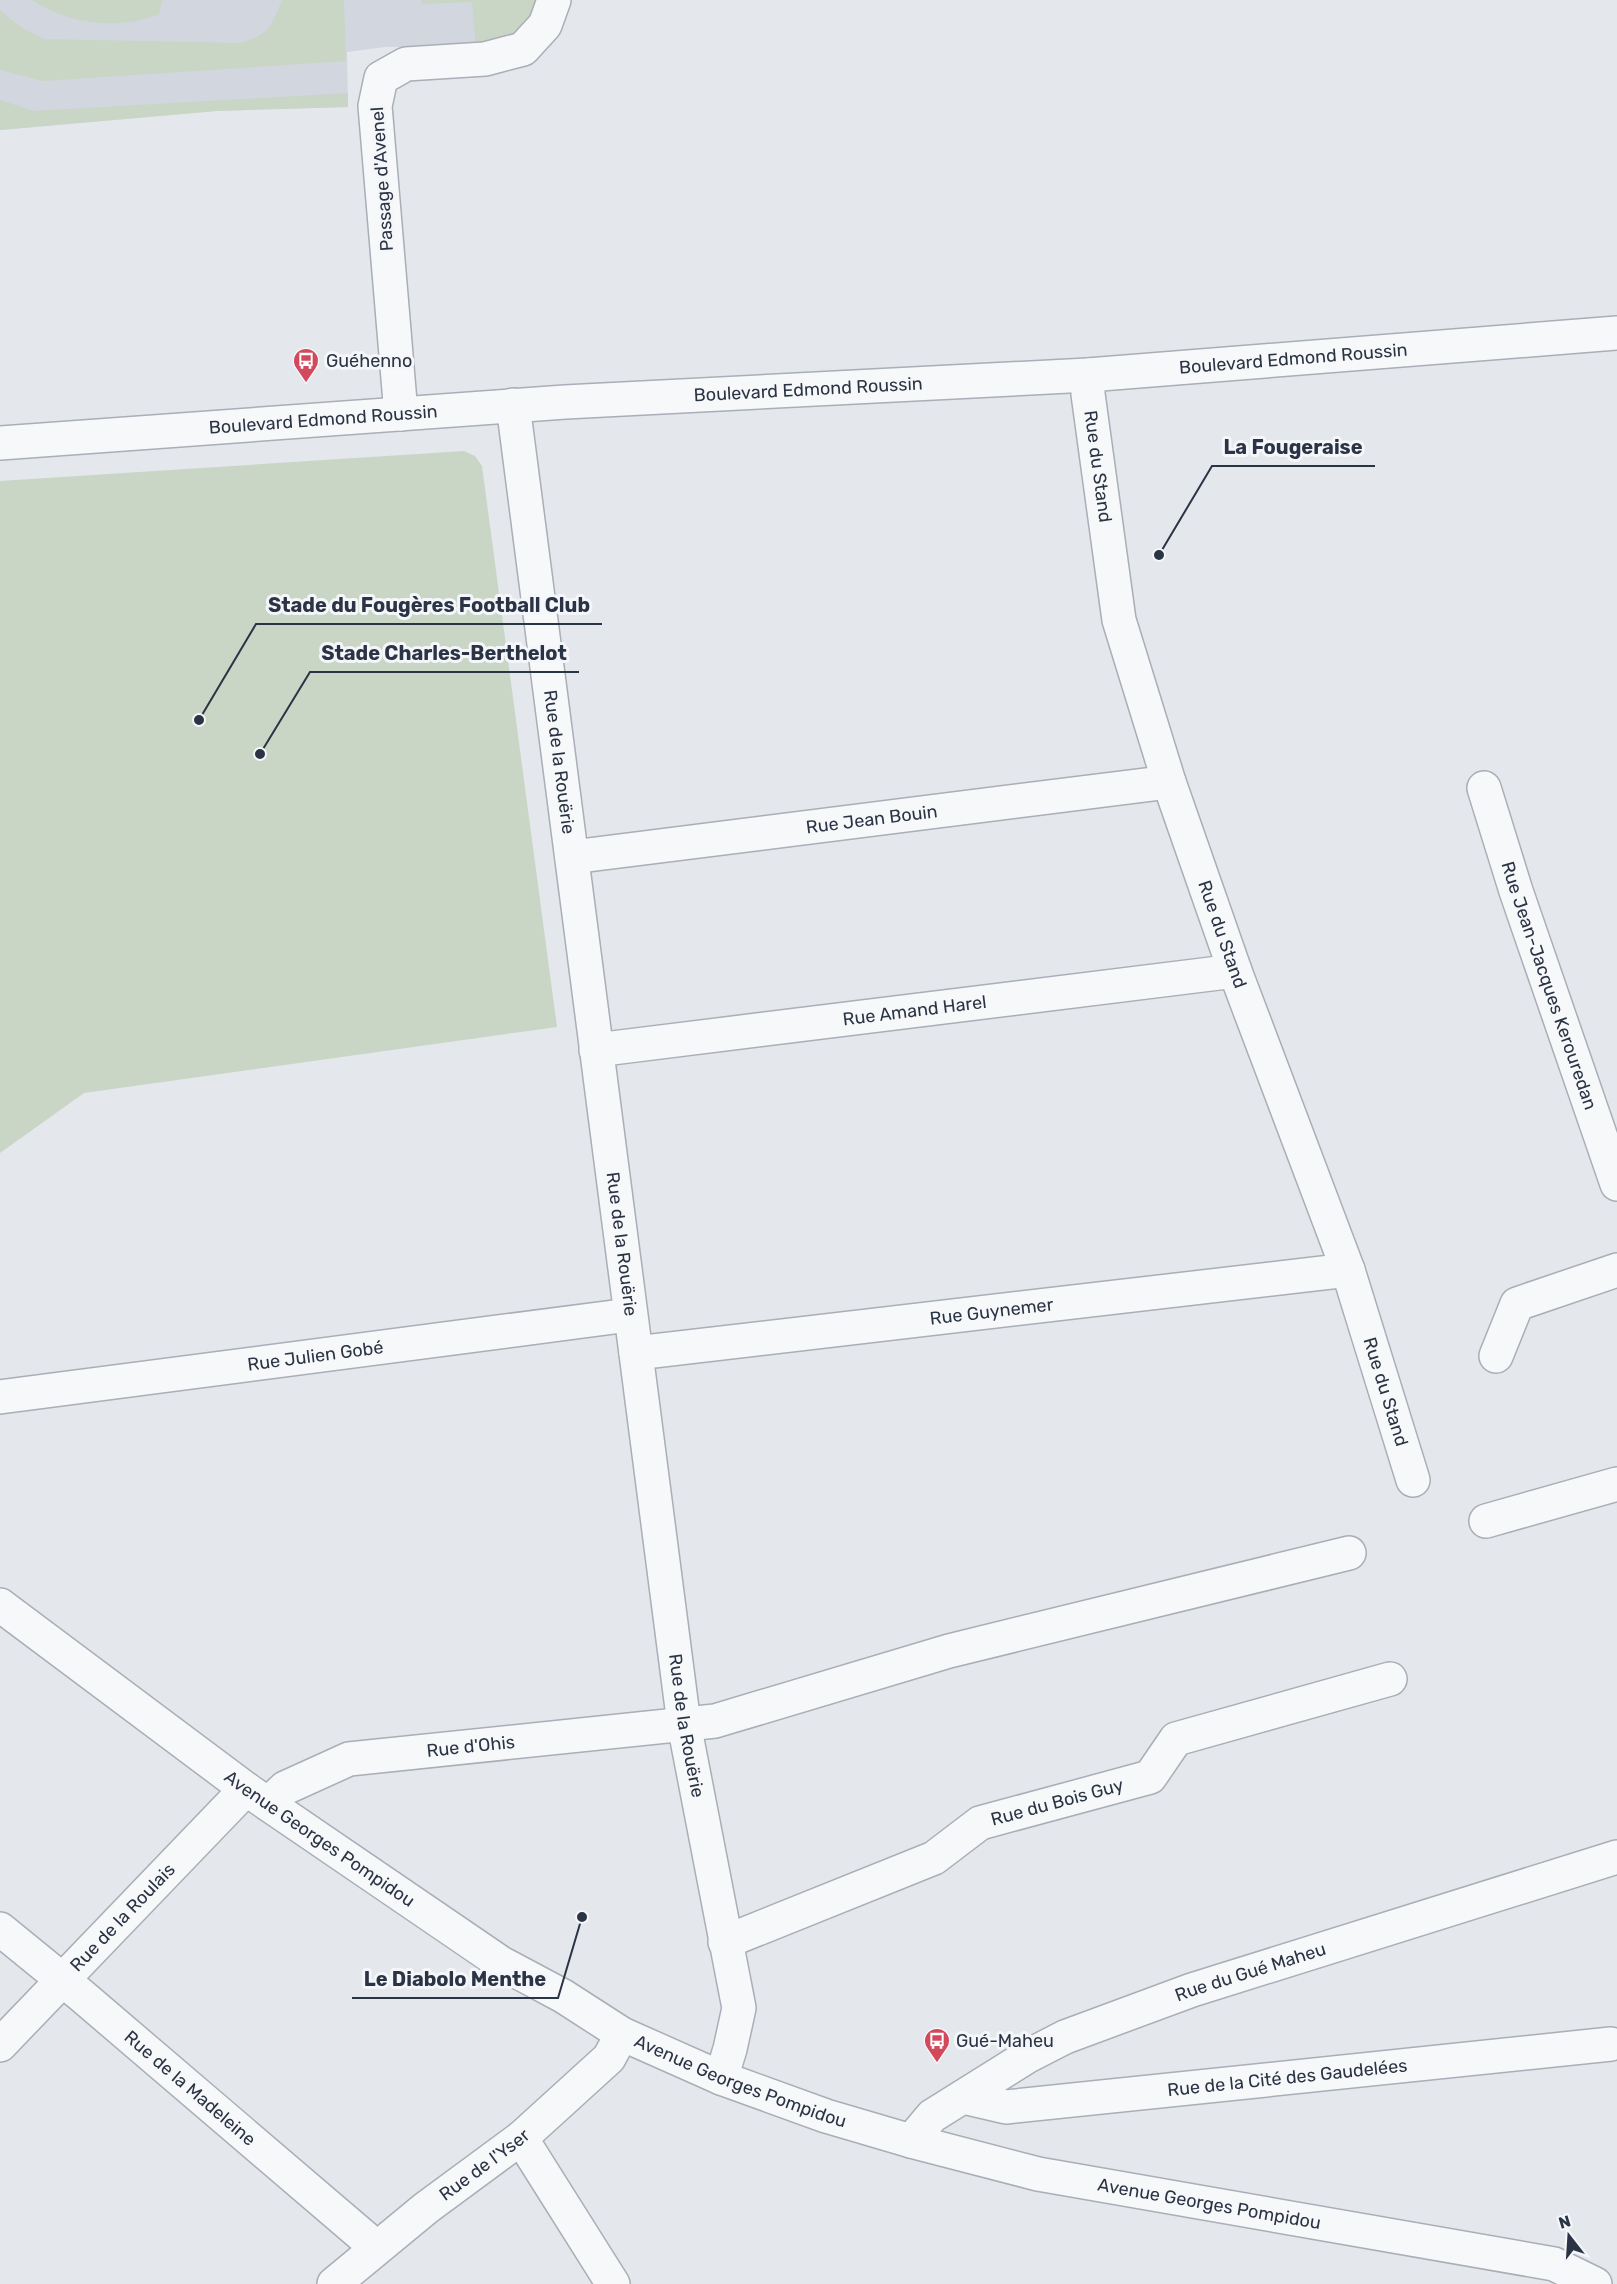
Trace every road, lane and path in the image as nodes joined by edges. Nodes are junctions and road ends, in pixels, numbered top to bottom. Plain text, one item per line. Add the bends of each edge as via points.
1 (554, 0) edge
2 (1617, 333) edge
3 (1088, 375) junction
4 (513, 405) junction
5 (400, 414) junction
6 (0, 443) edge
7 (1169, 783) junction
8 (1484, 788) dead end
9 (572, 857) junction
10 (1235, 971) junction
11 (596, 1050) junction
12 (1617, 1184) edge
13 (1348, 1270) junction
14 (1617, 1270) edge
15 (629, 1315) junction
16 (636, 1353) junction
17 (1496, 1356) dead end
18 (0, 1397) edge
19 (1413, 1480) dead end
20 (1617, 1484) edge
21 (1486, 1521) dead end
22 (1349, 1553) dead end
23 (0, 1605) edge
24 (1390, 1679) dead end
25 (684, 1724) junction
26 (257, 1797) junction
27 (1617, 1857) edge
28 (0, 1929) edge
29 (725, 1942) junction
30 (63, 1980) junction
31 (622, 2034) junction
32 (1611, 2044) dead end
33 (0, 2045) edge
34 (721, 2078) junction
35 (963, 2097) junction
36 (521, 2138) junction
37 (911, 2141) junction
38 (377, 2248) junction
39 (334, 2284) edge
40 (613, 2284) edge
41 (1595, 2284) edge

1 - 5 street, Passage d'Avenel via 545,25 523,49 485,59 406,64 381,78 375,106
2 - 3 street, Boulevard Edmond Roussin
3 - 4 street, Boulevard Edmond Roussin
3 - 7 street, Rue du Stand via 1119,620
4 - 5 street, Boulevard Edmond Roussin
4 - 9 street, Rue de la Rouërie
5 - 6 street, Boulevard Edmond Roussin
7 - 9 street, Rue Jean Bouin
7 - 10 street, Rue du Stand
8 - 12 street, Rue Jean-Jacques Kerouredan
9 - 11 street, Rue de la Rouërie
10 - 11 street, Rue Amand Harel
10 - 13 street, Rue du Stand
11 - 15 street, Rue de la Rouërie
13 - 16 street, Rue Guynemer
13 - 19 street, Rue du Stand
14 - 17 street via 1517,1304
15 - 16 street, Rue de la Rouërie
15 - 18 street, Rue Julien Gobé
16 - 25 street, Rue de la Rouërie
20 - 21 street
22 - 25 street via 949,1651 715,1721
23 - 26 street, Avenue Georges Pompidou
24 - 29 street, Rue du Bois Guy via 1176,1739 1150,1777 980,1823 934,1858
25 - 26 street, Rue d'Ohis via 349,1760
25 - 29 street, Rue de la Rouërie
26 - 30 street, Rue de la Roulais
26 - 31 street, Avenue Georges Pompidou via 501,1963
27 - 35 street, Rue du Gué Maheu via 1192,1990 1065,2037
28 - 30 street, Rue de la Madeleine
29 - 34 street, Rue de la Rouërie via 739,2008
30 - 33 street, Rue de la Roulais
30 - 38 street, Rue de la Madeleine
31 - 34 street, Avenue Georges Pompidou
31 - 36 street, Rue de l'Yser via 609,2058
32 - 35 street, Rue de la Cité des Gaudelées via 1006,2106
34 - 37 street, Avenue Georges Pompidou via 826,2116
35 - 37 street, Rue du Gué Maheu via 932,2116
36 - 38 street, Rue de l'Yser
36 - 40 street
37 - 41 street, Avenue Georges Pompidou via 1038,2174 1554,2264
38 - 39 street, Rue de l'Yser

